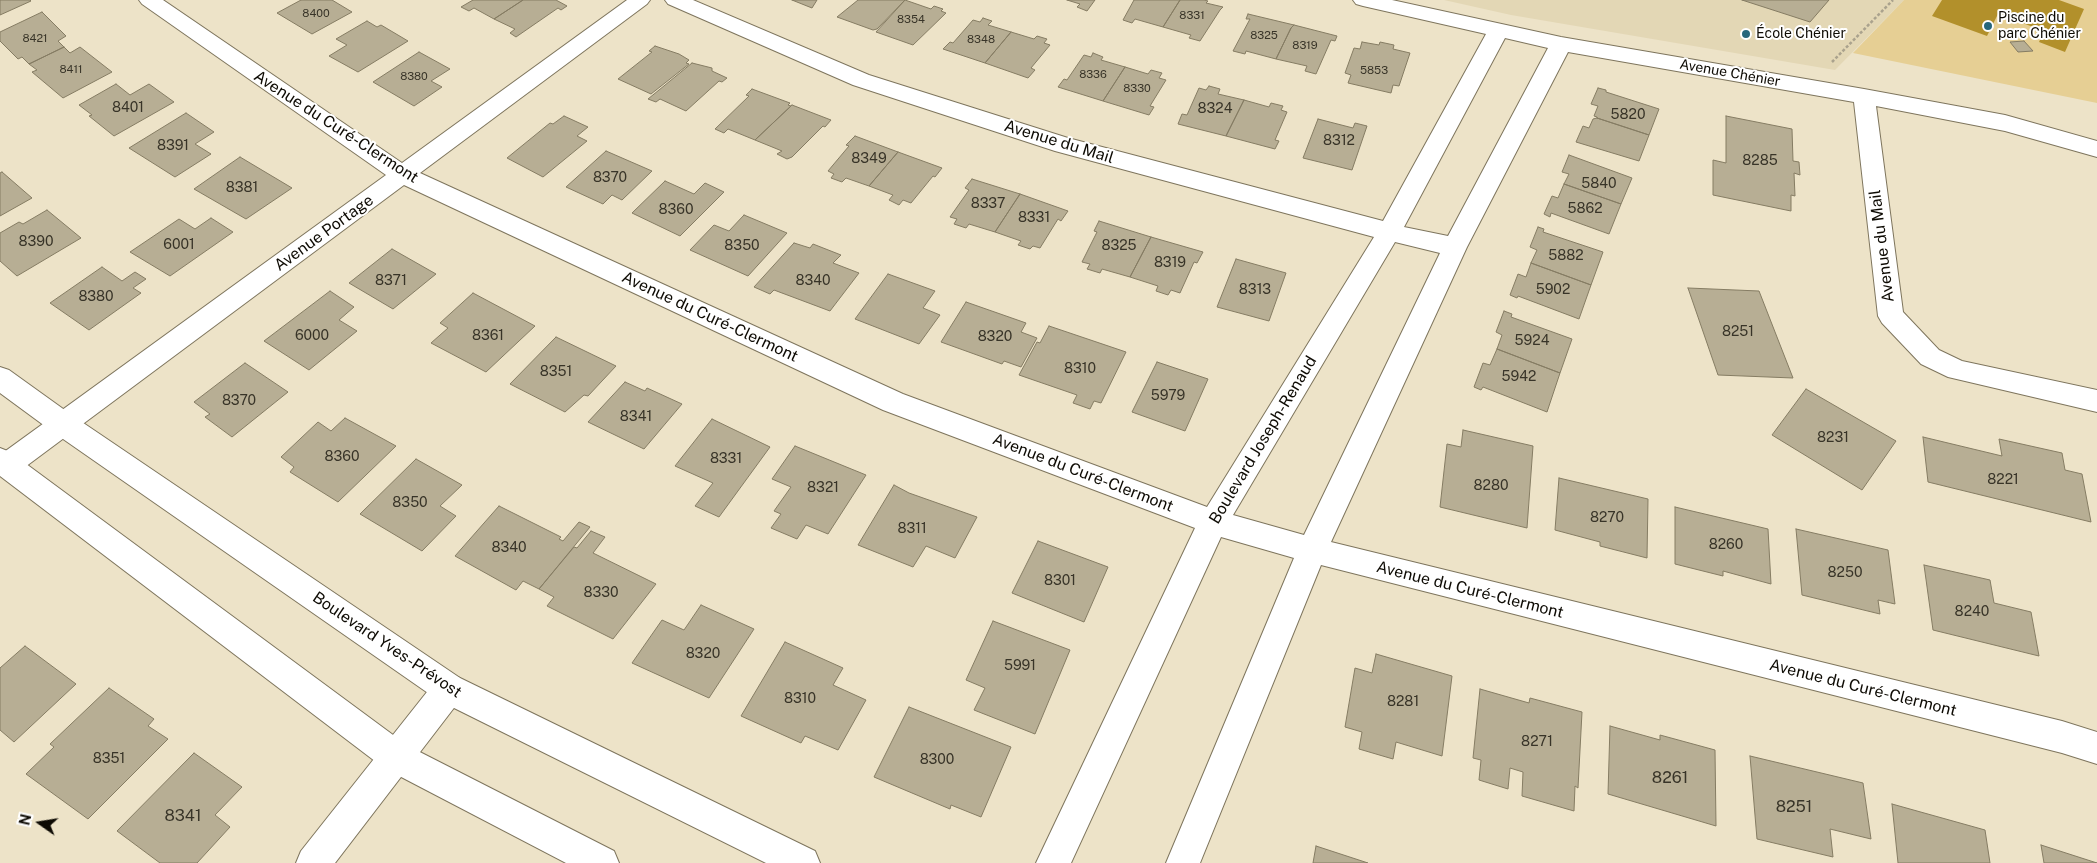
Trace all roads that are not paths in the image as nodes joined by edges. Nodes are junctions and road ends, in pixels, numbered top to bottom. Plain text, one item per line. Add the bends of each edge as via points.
1 (149, 0) edge
2 (640, 0) edge
3 (675, 0) edge
4 (1363, 0) edge
5 (1498, 31) junction
6 (1561, 44) junction
7 (1864, 96) junction
8 (2097, 149) edge
9 (403, 175) junction
10 (1389, 232) junction
11 (1454, 248) junction
12 (0, 378) edge
13 (2097, 401) edge
14 (63, 424) junction
15 (3, 463) edge
16 (1212, 522) junction
17 (1312, 550) junction
18 (449, 689) junction
19 (2097, 748) edge
20 (396, 757) junction
21 (313, 863) edge
22 (602, 863) edge
23 (803, 863) edge
24 (1054, 863) edge
25 (1183, 863) edge

1 - 9 street, Avenue du Curé-Clermont
2 - 9 street, Avenue Portage
3 - 10 street, Avenue du Mail via 861,80 1063,146
4 - 5 street, Avenue Chénier
5 - 6 street, Avenue Chénier
5 - 10 street, Boulevard Joseph-Renaud
6 - 7 street, Avenue Chénier
6 - 11 street
7 - 8 street, Avenue Chénier via 2005,123
7 - 13 street, Avenue du Mail via 1891,316 1930,357 1957,370
9 - 14 street, Avenue Portage
9 - 16 street, Avenue du Curé-Clermont via 892,402
10 - 11 street, Avenue du Mail
10 - 16 street, Boulevard Joseph-Renaud
11 - 17 street
12 - 14 street, Boulevard Yves-Prévost
14 - 15 street, Avenue Portage
14 - 18 street, Boulevard Yves-Prévost
15 - 20 street
16 - 17 street, Avenue du Curé-Clermont
16 - 24 street, Boulevard Joseph-Renaud
17 - 19 street, Avenue du Curé-Clermont
17 - 25 street
18 - 20 street
18 - 23 street, Boulevard Yves-Prévost
20 - 21 street
20 - 22 street

